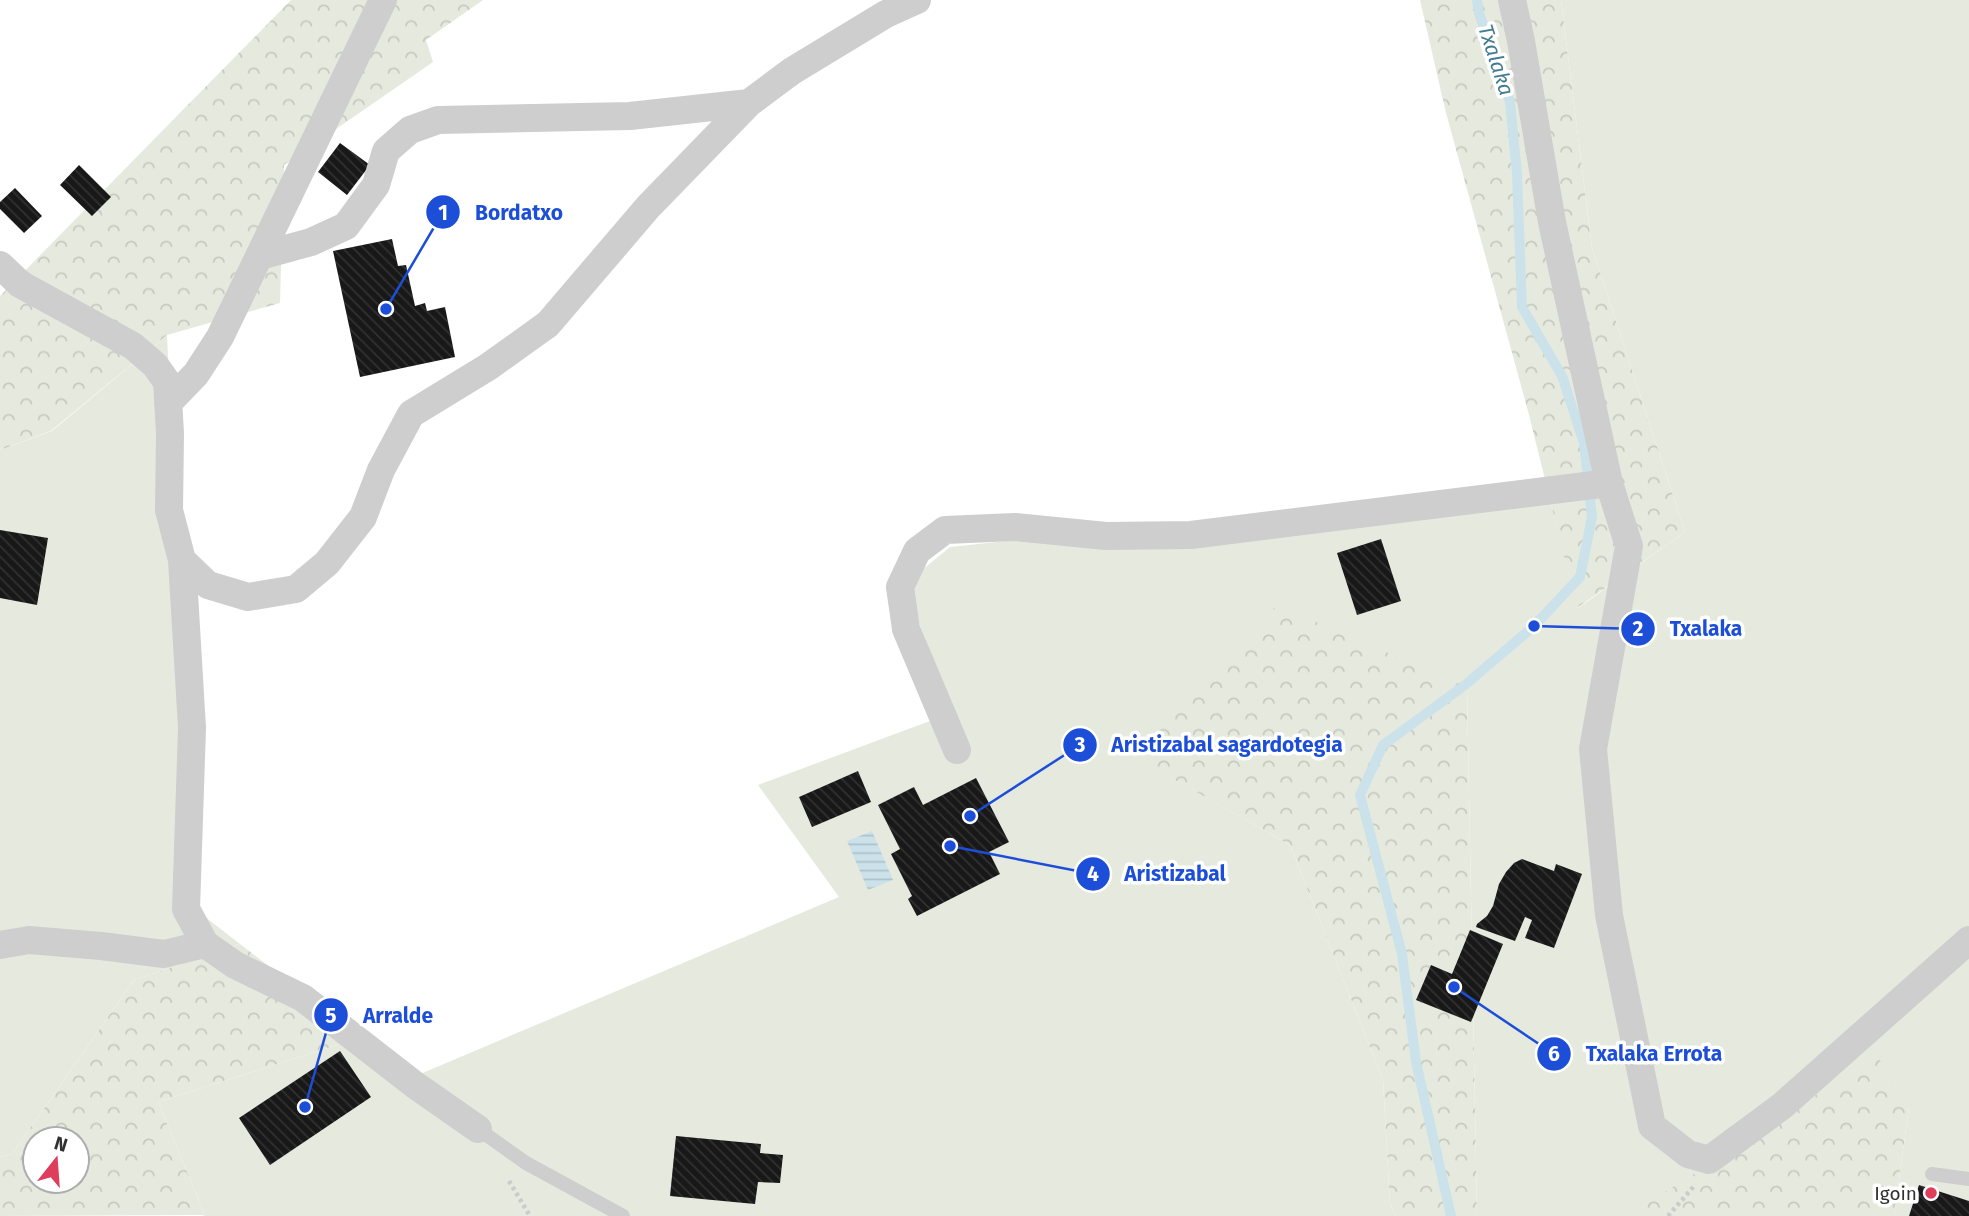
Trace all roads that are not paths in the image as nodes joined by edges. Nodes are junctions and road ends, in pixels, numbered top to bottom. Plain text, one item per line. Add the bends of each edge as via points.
1 (383, 0) edge
2 (917, 0) edge
3 (1512, 0) edge
4 (749, 103) junction
5 (260, 256) junction
6 (0, 265) edge
7 (168, 403) junction
8 (1603, 484) junction
9 (181, 561) junction
10 (957, 750) dead end
11 (1969, 940) edge
12 (205, 944) junction
13 (0, 945) edge
14 (478, 1129) joint
15 (1932, 1174) dead end
16 (1969, 1179) edge
17 (623, 1216) edge

1 - 5 street
2 - 4 street via 792,71
3 - 8 street
4 - 5 street via 630,116 438,120 410,130 386,151 376,185 345,226
4 - 9 street via 648,206 548,324 411,414 381,470 363,517 327,563 296,589 248,597 208,585
5 - 7 street via 220,338 196,374
6 - 7 street via 20,284 133,346 167,382
7 - 9 street via 169,510
8 - 10 street via 1191,535 1107,536 1015,527 945,530 918,551 900,587 906,629
8 - 11 street via 1629,545 1593,749 1609,915 1651,1126 1688,1154 1709,1160 1782,1106
9 - 12 street via 192,728 187,909
12 - 13 street via 164,954 29,940
12 - 14 street via 235,965 303,998
14 - 17 lane via 526,1163
15 - 16 lane

